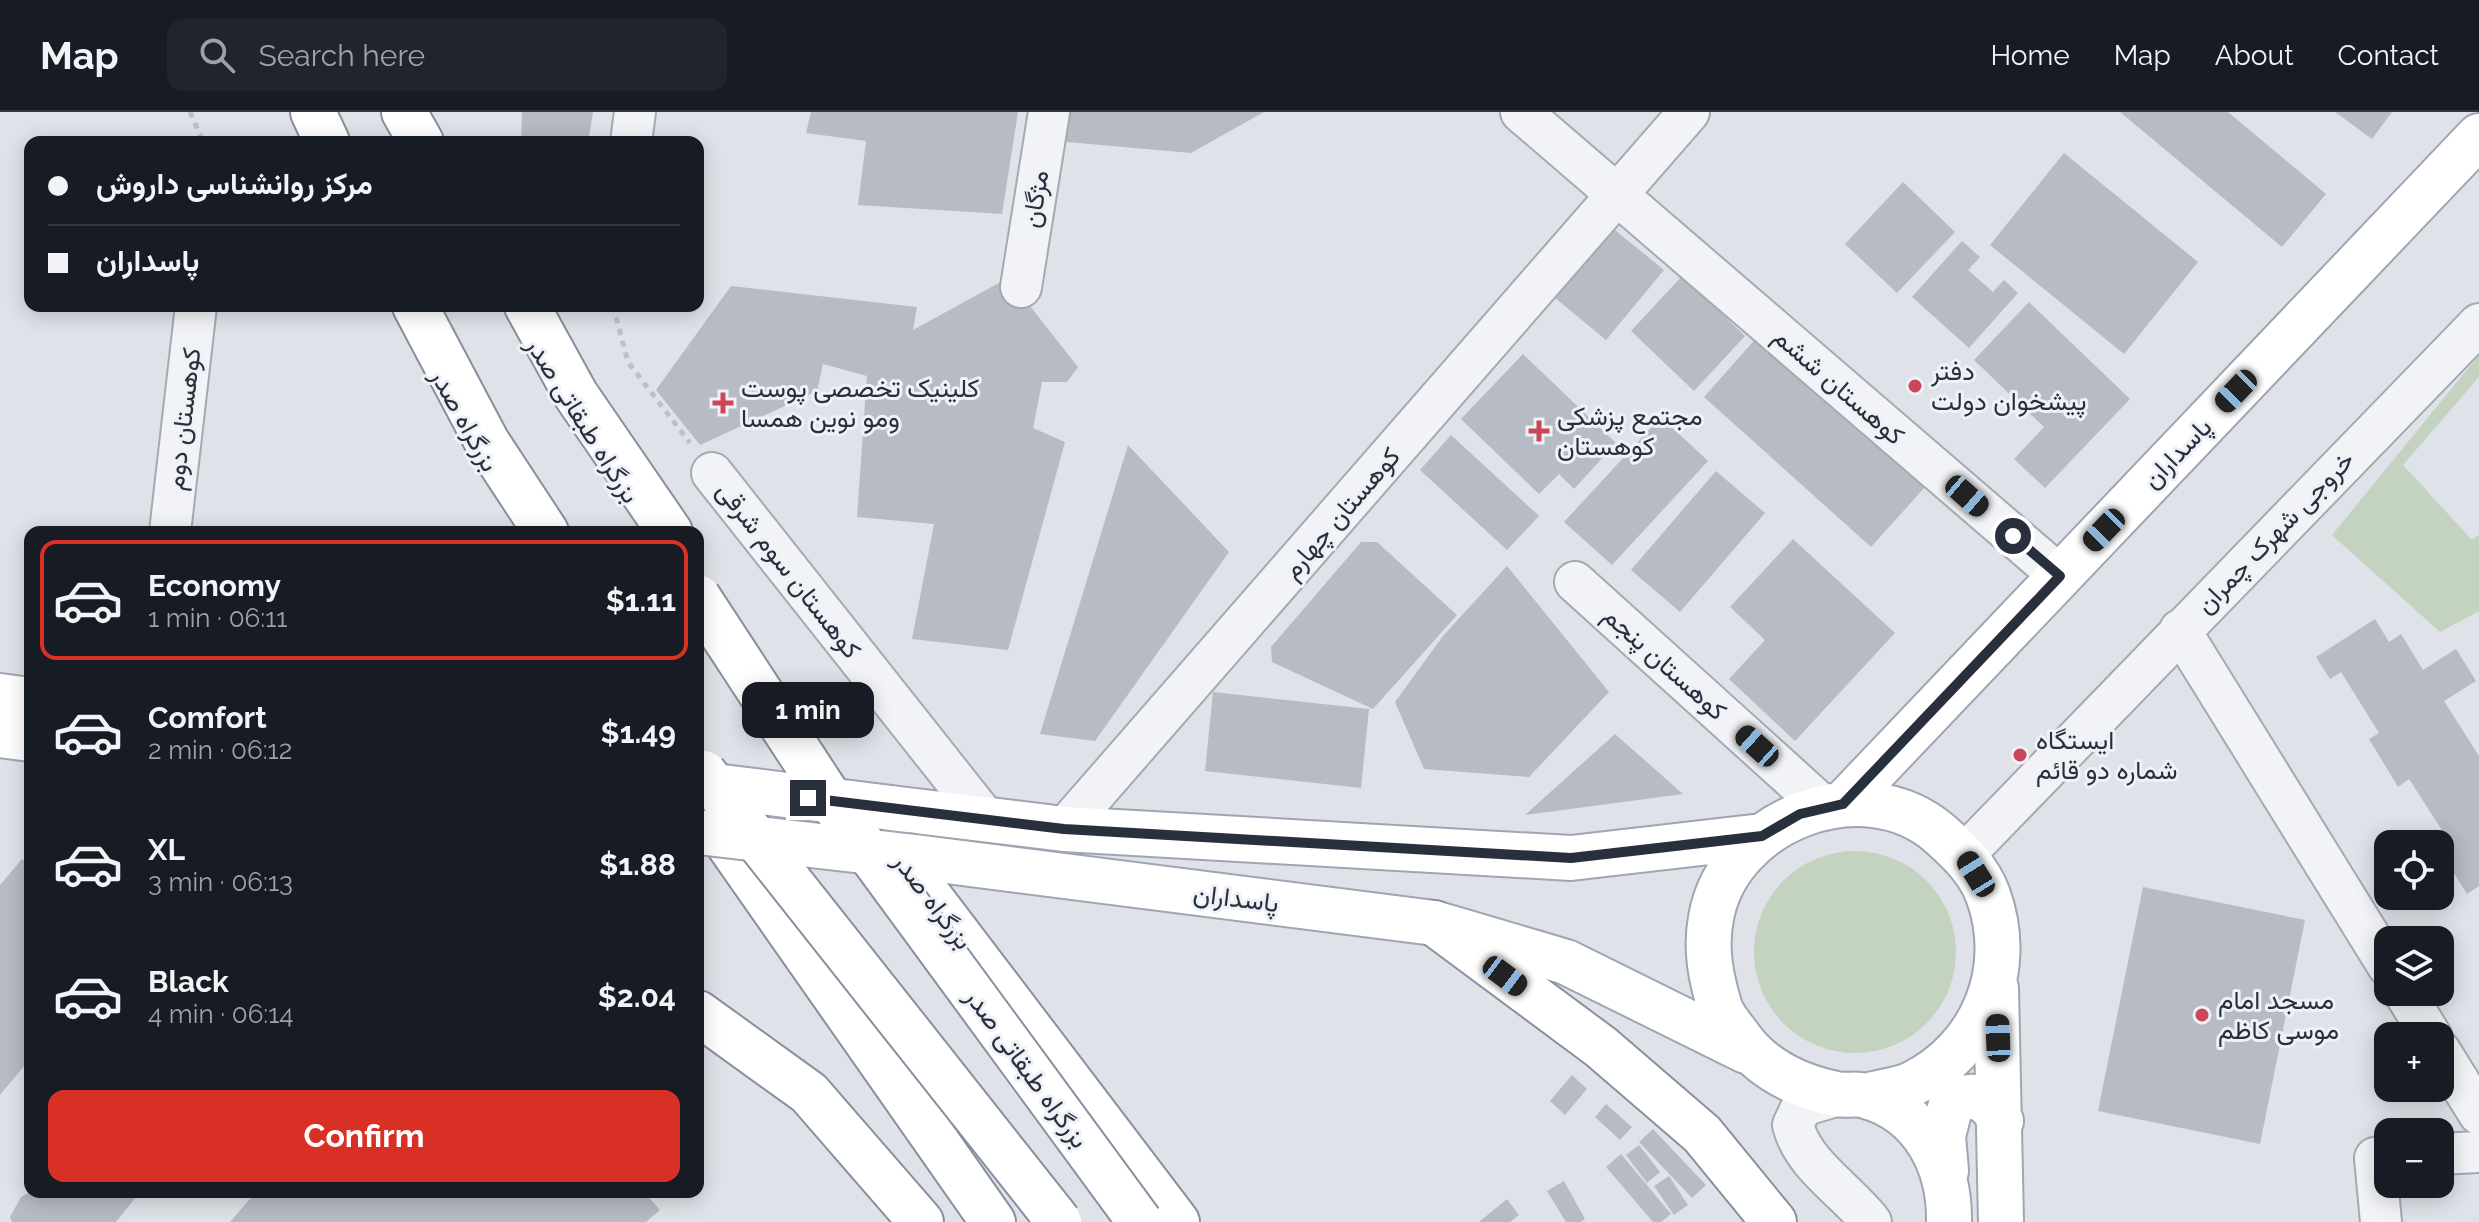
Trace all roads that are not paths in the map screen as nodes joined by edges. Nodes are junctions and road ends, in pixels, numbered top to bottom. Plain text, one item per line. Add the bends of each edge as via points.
1 (300, 112) edge
2 (313, 112) edge
3 (404, 112) edge
4 (420, 112) edge
5 (635, 112) edge
6 (1049, 112) edge
7 (1521, 112) edge
8 (1689, 112) edge
9 (310, 136) edge
10 (324, 136) edge
11 (418, 136) edge
12 (433, 136) edge
13 (632, 136) edge
14 (2479, 136) edge
15 (1618, 196) junction
16 (1021, 287) dead end
17 (195, 312) edge
18 (405, 312) edge
19 (418, 312) edge
20 (516, 312) edge
21 (530, 312) edge
22 (2479, 324) edge
23 (712, 473) road end
24 (171, 526) edge
25 (526, 526) edge
26 (542, 526) edge
27 (650, 526) edge
28 (666, 526) edge
29 (2060, 576) junction
30 (704, 582) edge
31 (1575, 582) dead end
32 (704, 606) edge
33 (2180, 630) junction
34 (0, 696) edge
35 (24, 699) edge
36 (0, 735) edge
37 (24, 738) edge
38 (704, 772) edge
39 (704, 785) edge
40 (704, 805) edge
41 (1834, 806) junction
42 (704, 807) edge
43 (985, 818) junction
44 (1064, 829) junction
45 (704, 833) edge
46 (1762, 836) junction
47 (1433, 852) junction
48 (1964, 855) junction
49 (1434, 923) junction
50 (2374, 943) edge
51 (1996, 982) junction
52 (704, 1017) edge
53 (1750, 1053) junction
54 (2454, 1074) edge
55 (1852, 1095) junction
56 (2479, 1114) edge
57 (2001, 1121) junction
58 (2479, 1152) edge
59 (2454, 1153) edge
60 (1947, 1179) junction
61 (2379, 1198) edge
62 (1164, 1215) edge
63 (921, 1222) edge
64 (993, 1222) edge
65 (1039, 1222) edge
66 (1059, 1222) edge
67 (1774, 1222) edge
68 (1871, 1222) edge
69 (1949, 1222) edge
70 (2001, 1222) edge
71 (2381, 1222) edge

1 - 9 main road
2 - 10 main road
3 - 11 main road
4 - 12 main road
5 - 13 street
6 - 16 street, مژگان
7 - 15 street, کوهستان ششم
8 - 15 street, کوهستان چهارم
14 - 29 main road, پاسداران
15 - 29 street, کوهستان ششم
15 - 44 street, کوهستان چهارم
17 - 24 street, کوهستان دوم
18 - 25 main road, بزرگراه صدر
19 - 26 main road via 487,442
20 - 27 main road, بزرگراه طبقاتی صدر via 567,401
21 - 28 main road via 576,395
22 - 33 street, خروجی شهرک چمران
23 - 43 street, کوهستان سوم شرقی
29 - 41 main road, پاسداران
30 - 62 main road, بزرگراه صدر via 850,791
31 - 41 street, کوهستان پنجم
32 - 62 main road, بزرگراه طبقاتی صدر, bridge via 834,805
33 - 48 street
33 - 50 street, خروجی شهرک چمران
34 - 35 main road
36 - 37 main road
38 - 66 main road, bridge
39 - 43 main road, bridge
40 - 65 main road
41 - 46 main road via 1800,814
41 - 48 main road via 1888,808 1929,825
42 - 64 main road
43 - 44 main road
44 - 47 main road
45 - 49 main road, پاسداران, bridge
46 - 47 main road via 1571,858
46 - 53 main road via 1729,872 1711,917 1709,966 1722,1013
47 - 49 main road
48 - 51 main road via 1988,893 1999,937
49 - 53 main road, پاسداران via 1566,962
49 - 67 main road via 1601,1047 1702,1134
51 - 55 main road via 1979,1025 1950,1060 1911,1085
51 - 57 main road
52 - 63 main road via 809,1093
53 - 55 main road via 1791,1082
54 - 56 street
55 - 60 main road via 1907,1118 1922,1132
55 - 68 street via 1802,1106 1793,1125 1808,1156
57 - 60 main road via 1990,1102 1977,1095 1951,1104 1943,1136
57 - 70 main road
58 - 59 street
60 - 69 main road
61 - 71 street

